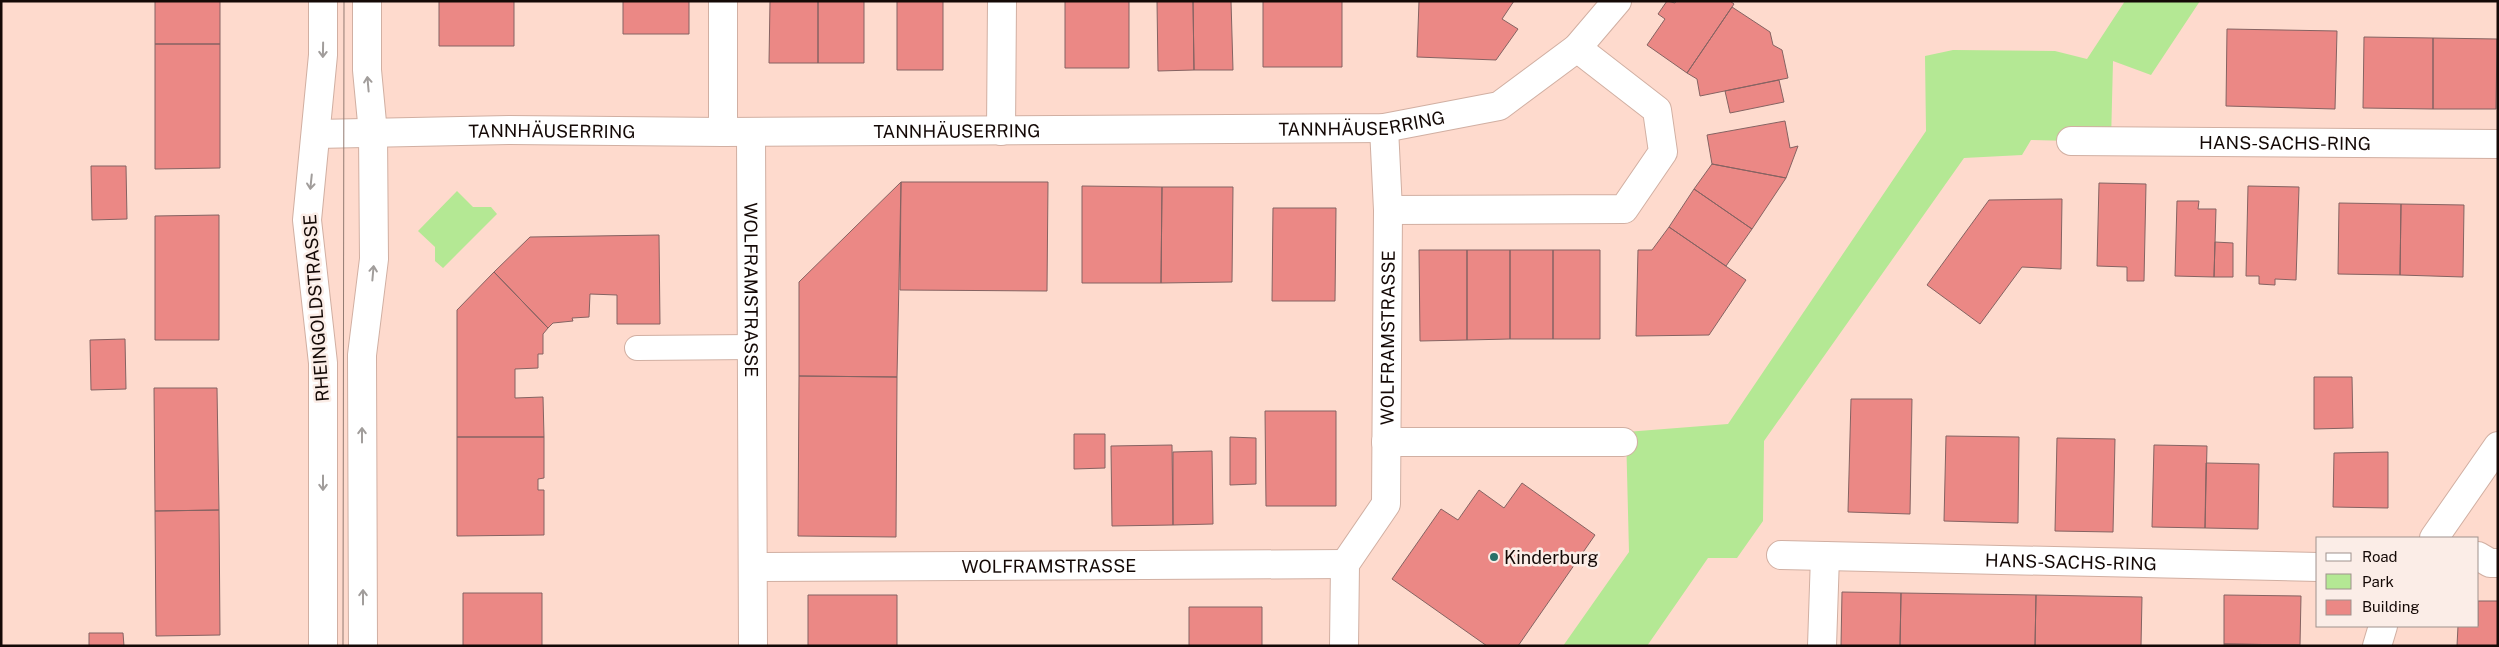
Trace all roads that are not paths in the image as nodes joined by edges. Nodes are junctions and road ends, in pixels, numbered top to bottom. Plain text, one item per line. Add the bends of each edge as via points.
1 (323, 1) edge
2 (367, 1) edge
3 (723, 1) edge
4 (1002, 1) edge
5 (1617, 1) edge
6 (1577, 48) junction
7 (1384, 128) junction
8 (1001, 131) junction
9 (723, 132) junction
10 (751, 132) junction
11 (373, 133) junction
12 (316, 134) junction
13 (2071, 142) dead end
14 (2498, 144) edge
15 (1388, 210) junction
16 (752, 347) junction
17 (637, 348) dead end
18 (1386, 442) junction
19 (1623, 442) dead end
20 (2498, 446) edge
21 (2441, 536) edge
22 (1780, 555) dead end
23 (1825, 556) junction
24 (2479, 557) edge
25 (2498, 563) edge
26 (1345, 564) junction
27 (752, 567) junction
28 (2316, 567) edge
29 (2383, 627) edge
30 (323, 646) edge
31 (363, 646) edge
32 (753, 646) edge
33 (1344, 646) edge
34 (1822, 646) edge
35 (2377, 646) edge

1 -> 12 street, RHEINGOLDSTRASSE via 323,55
11 -> 2 street via 367,70
3 - 9 street
4 - 8 street
5 - 6 street, TANNHÄUSERRING
6 - 7 street, TANNHÄUSERRING via 1498,106
6 - 15 street via 1657,110 1664,152 1624,209
7 - 8 street, TANNHÄUSERRING
7 - 15 street, WOLFRAMSTRASSE
8 - 10 street, TANNHÄUSERRING
9 - 10 street, TANNHÄUSERRING
9 - 11 street, TANNHÄUSERRING via 509,130
10 - 16 street, WOLFRAMSTRASSE
11 - 12 street, TANNHÄUSERRING
31 -> 11 street via 362,355 374,259
12 -> 30 street, RHEINGOLDSTRASSE via 306,220 323,363
13 - 14 street, HANS-SACHS-RING
15 - 18 street, WOLFRAMSTRASSE
16 - 17 lane
16 - 27 street, WOLFRAMSTRASSE
18 - 19 street
18 - 26 street, WOLFRAMSTRASSE via 1386,504
20 - 21 street
22 - 23 street, HANS-SACHS-RING
23 - 28 street, HANS-SACHS-RING
23 - 34 street
24 - 25 street via 2490,563
26 - 27 street, WOLFRAMSTRASSE
26 - 33 street
27 - 32 street, WOLFRAMSTRASSE
29 - 35 street

